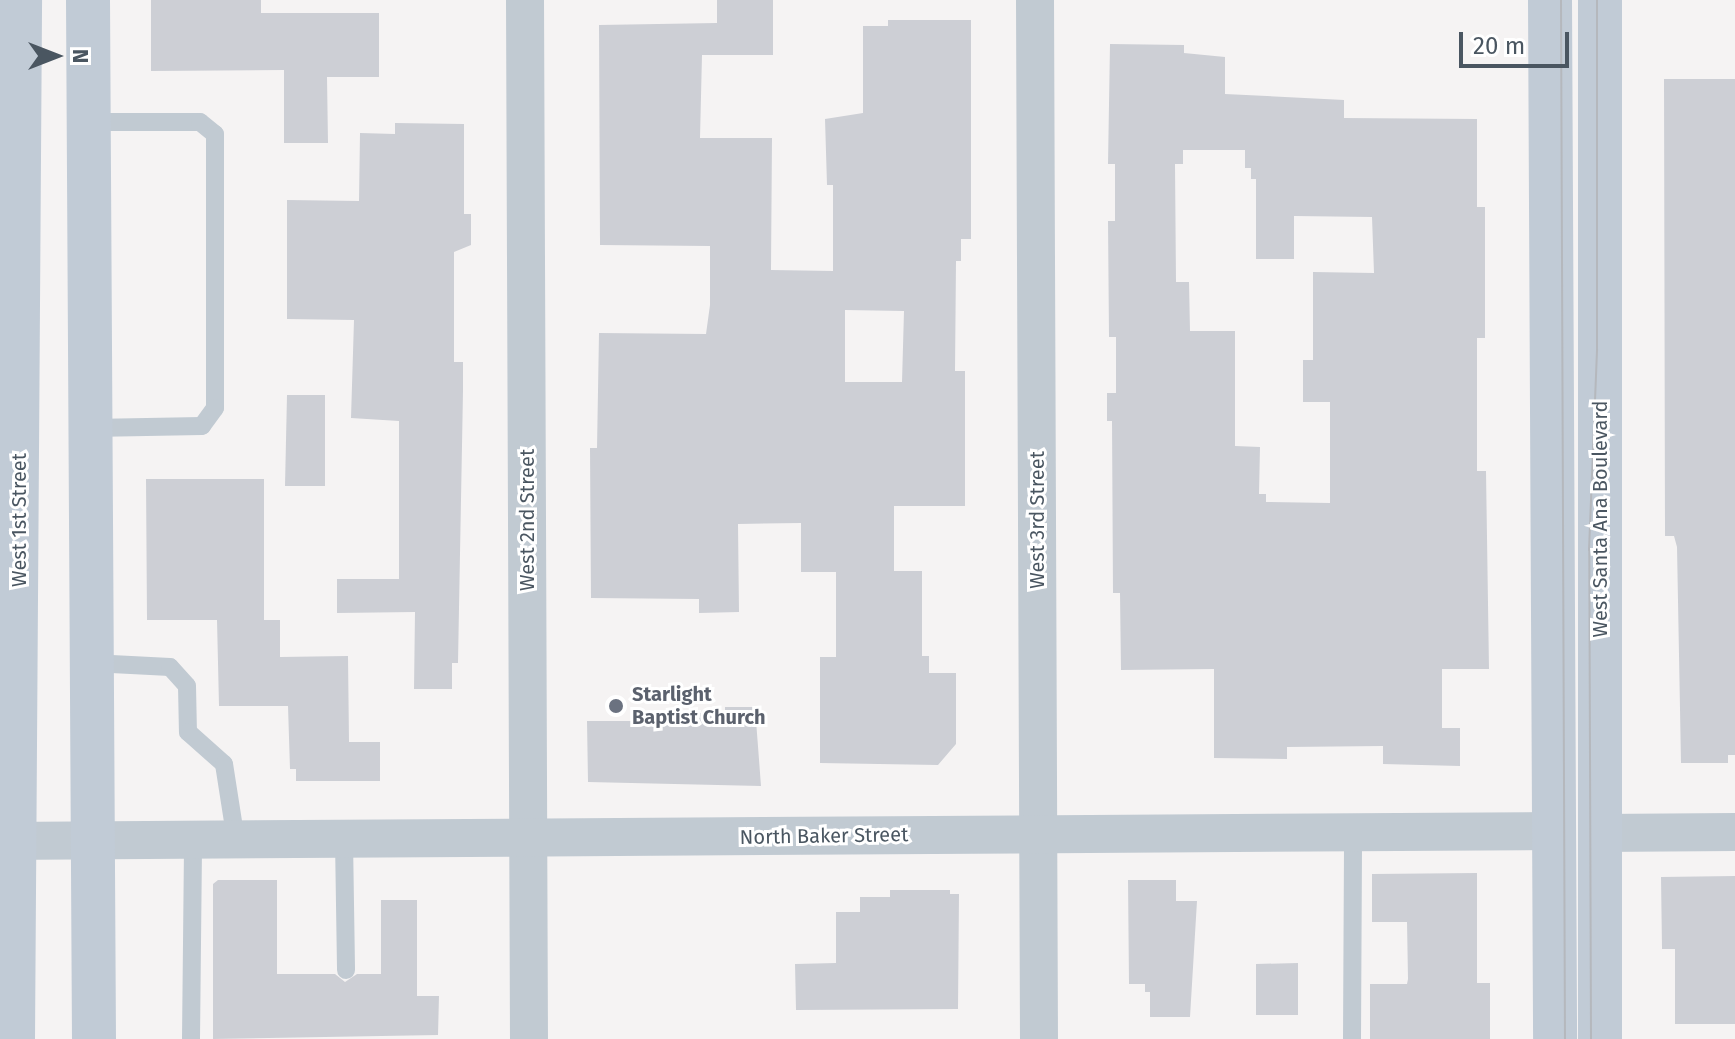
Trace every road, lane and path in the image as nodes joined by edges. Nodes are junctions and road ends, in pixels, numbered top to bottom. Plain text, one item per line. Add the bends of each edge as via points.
1 (20, 0) edge
2 (88, 0) edge
3 (525, 0) edge
4 (1035, 0) edge
5 (1550, 0) edge
6 (1600, 0) edge
7 (10, 78) edge
8 (89, 122) junction
9 (10, 164) edge
10 (91, 428) junction
11 (9, 576) edge
12 (92, 663) junction
13 (1554, 831) junction
14 (1735, 832) edge
15 (1038, 833) junction
16 (1599, 833) junction
17 (1353, 834) junction
18 (344, 840) junction
19 (528, 840) junction
20 (6, 841) edge
21 (94, 841) junction
22 (193, 841) junction
23 (236, 841) junction
24 (346, 970) dead end
25 (13, 1039) edge
26 (94, 1039) edge
27 (191, 1039) edge
28 (529, 1039) edge
29 (1039, 1039) edge
30 (1352, 1039) edge
31 (1555, 1039) edge
32 (1600, 1039) edge

1 - 7 main road, West 1st Street
2 - 8 main road
3 - 19 street, West 2nd Street
4 - 15 street, West 3rd Street
5 - 13 main road
6 - 16 main road, West Santa Ana Boulevard
7 - 9 main road, West 1st Street
8 - 10 main road
8 - 10 lane via 200,122 215,134 215,408 202,426
9 - 11 main road, West 1st Street
10 - 12 main road
11 - 20 main road, West 1st Street
12 - 21 main road
12 - 23 lane via 170,667 187,686 188,732 224,764
13 - 17 street, North Baker Street
13 - 31 main road
14 - 16 street
15 - 17 street, North Baker Street
15 - 19 street, North Baker Street
15 - 29 street, West 3rd Street
16 - 32 main road, West Santa Ana Boulevard
17 - 30 lane
18 - 19 street, North Baker Street
18 - 23 street, North Baker Street
18 - 24 lane
19 - 28 street, West 2nd Street
20 - 21 street, North Baker Street
20 - 25 main road, West 1st Street
21 - 22 street, North Baker Street
21 - 26 main road
22 - 23 street, North Baker Street
22 - 27 lane

